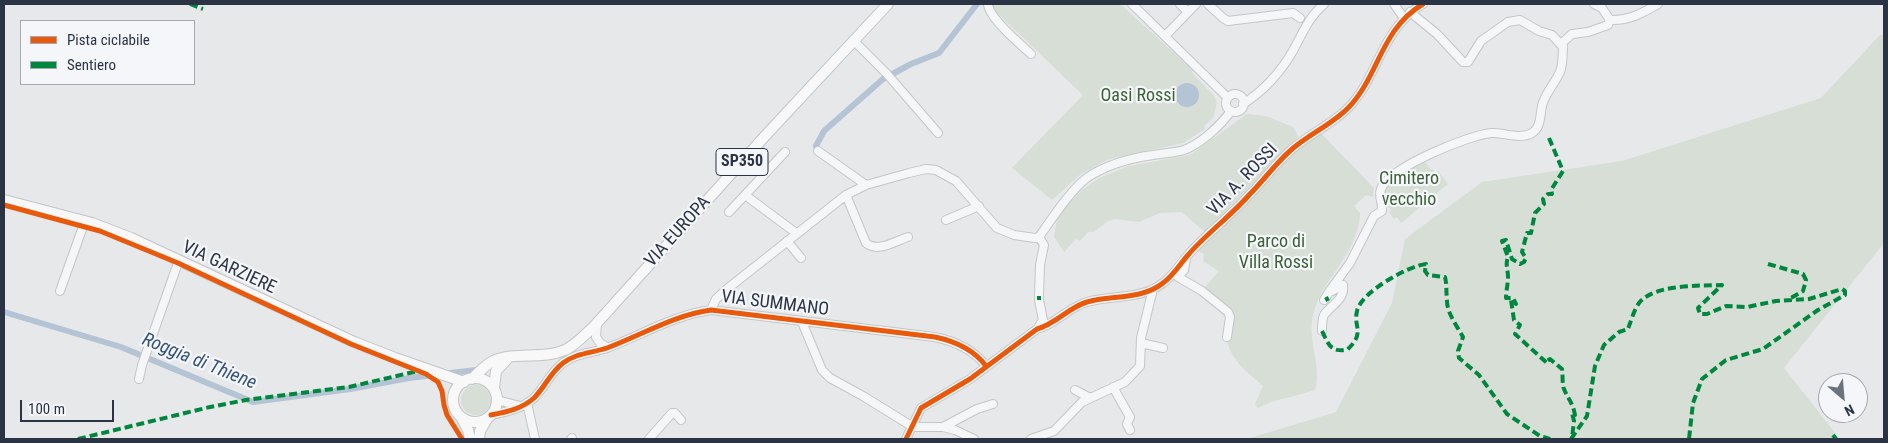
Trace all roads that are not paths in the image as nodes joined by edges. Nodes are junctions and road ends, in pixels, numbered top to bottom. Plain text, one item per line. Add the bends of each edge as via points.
1 (888, 4) edge
2 (988, 4) edge
3 (1132, 4) edge
4 (1180, 4) edge
5 (1196, 4) edge
6 (1208, 4) edge
7 (1324, 4) edge
8 (1394, 4) edge
9 (1423, 4) edge
10 (1594, 4) edge
11 (1658, 4) edge
12 (1188, 12) junction
13 (1407, 15) junction
14 (1300, 18) dead end
15 (1610, 20) junction
16 (1166, 35) junction
17 (853, 40) junction
18 (1563, 47) junction
19 (1031, 54) dead end
20 (1263, 90) junction
21 (1239, 95) junction
22 (1228, 98) junction
23 (1243, 104) junction
24 (1231, 111) junction
25 (938, 133) dead end
26 (818, 151) dead end
27 (785, 152) dead end
28 (866, 185) junction
29 (745, 195) junction
30 (846, 195) junction
31 (4, 200) edge
32 (979, 206) junction
33 (729, 212) dead end
34 (946, 220) dead end
35 (85, 222) junction
36 (796, 234) junction
37 (908, 237) dead end
38 (1039, 237) junction
39 (787, 241) junction
40 (1186, 257) junction
41 (801, 258) dead end
42 (179, 260) junction
43 (1153, 289) junction
44 (1331, 289) junction
45 (60, 291) dead end
46 (1324, 300) dead end
47 (711, 310) junction
48 (802, 322) junction
49 (598, 323) junction
50 (1037, 329) junction
51 (1322, 331) dead end
52 (1227, 337) dead end
53 (1141, 343) junction
54 (607, 347) junction
55 (1163, 348) dead end
56 (509, 357) junction
57 (986, 366) junction
58 (443, 376) junction
59 (139, 379) dead end
60 (468, 380) junction
61 (1113, 387) junction
62 (494, 388) junction
63 (1075, 390) dead end
64 (454, 396) junction
65 (1090, 398) junction
66 (497, 400) junction
67 (993, 404) dead end
68 (524, 405) junction
69 (460, 416) junction
70 (489, 417) junction
71 (681, 420) dead end
72 (912, 427) junction
73 (943, 427) junction
74 (1130, 430) dead end
75 (470, 439) edge
76 (479, 439) edge
77 (535, 439) edge
78 (649, 439) edge
79 (906, 439) edge
80 (974, 439) edge
81 (1031, 439) edge

1 - 17 main road, VIA EUROPA / SP350
2 - 19 street via 993,16
3 - 16 street
4 - 12 street
5 - 12 street
6 - 14 street via 1228,20 1293,13
7 - 20 street via 1308,20 1282,69
8 - 13 street
9 - 13 street
10 - 15 street via 1602,8
11 - 15 street via 1642,13
12 - 16 street
13 - 18 street via 1437,34 1463,62 1468,62 1482,41 1508,22 1520,20 1552,35
13 - 40 street, VIA A. ROSSI via 1386,42 1359,94 1348,108 1292,149
15 - 18 street via 1608,25 1572,34 1563,42
16 - 22 street
17 - 25 street
17 - 49 main road, VIA EUROPA / SP350
18 - 44 street via 1561,68 1542,105 1536,130 1530,135 1493,133 1473,136 1394,173 1381,187 1382,211 1374,216 1350,263
20 - 21 street
20 - 23 street
21 - 22 street
21 - 23 street
22 - 24 street via 1226,105
23 - 24 street via 1239,110
24 - 38 street via 1223,122 1183,150 1131,158 1087,178
26 - 28 street
27 - 29 street
28 - 30 street
28 - 32 street via 926,169 936,170 956,181
29 - 33 street
29 - 36 street
30 - 36 street
30 - 37 street via 870,246 876,248
31 - 35 main road, VIA GARZIERE
32 - 34 street
32 - 38 street via 1005,232
35 - 42 main road, VIA GARZIERE
35 - 45 street
36 - 39 street
38 - 50 street via 1044,244 1039,298 1043,320
39 - 41 street
39 - 47 street via 727,289 716,299
40 - 43 street, VIA A. ROSSI via 1164,283
40 - 52 street via 1184,270 1178,277 1228,312
42 - 58 main road, VIA GARZIERE via 354,342
42 - 59 street
43 - 50 street via 1084,303 1049,326
43 - 53 street
44 - 46 street
44 - 51 street via 1343,285 1344,291 1323,316
47 - 48 street, VIA SUMMANO
47 - 54 street, VIA SUMMANO via 673,319
48 - 57 street, VIA SUMMANO via 948,340 976,356
48 - 72 street via 822,370 830,378
49 - 54 street via 596,337
49 - 56 main road, VIA EUROPA / SP350 via 566,349 542,355
50 - 57 street
53 - 55 street
53 - 61 street via 1140,366 1125,382
54 - 68 street, VIA SUMMANO via 564,362 548,377 534,398
56 - 60 main road, VIA EUROPA / SP350 via 492,362
56 - 62 main road via 496,372
57 - 72 street via 921,408
58 - 60 main road, VIA GARZIERE
58 - 64 main road
60 - 62 main road via 484,380
60 - 64 main road, SP350 via 459,385
61 - 65 street
61 - 74 street via 1130,417 1127,424
62 - 66 main road
63 - 65 street
64 - 69 main road
65 - 81 street via 1054,431
66 - 68 street
66 - 70 main road via 495,411
67 - 73 street
68 - 70 street
68 - 77 street
69 - 70 main road via 473,422
69 - 75 main road
70 - 76 main road via 482,426
71 - 78 street via 672,413
72 - 73 street
72 - 79 street
73 - 80 street

